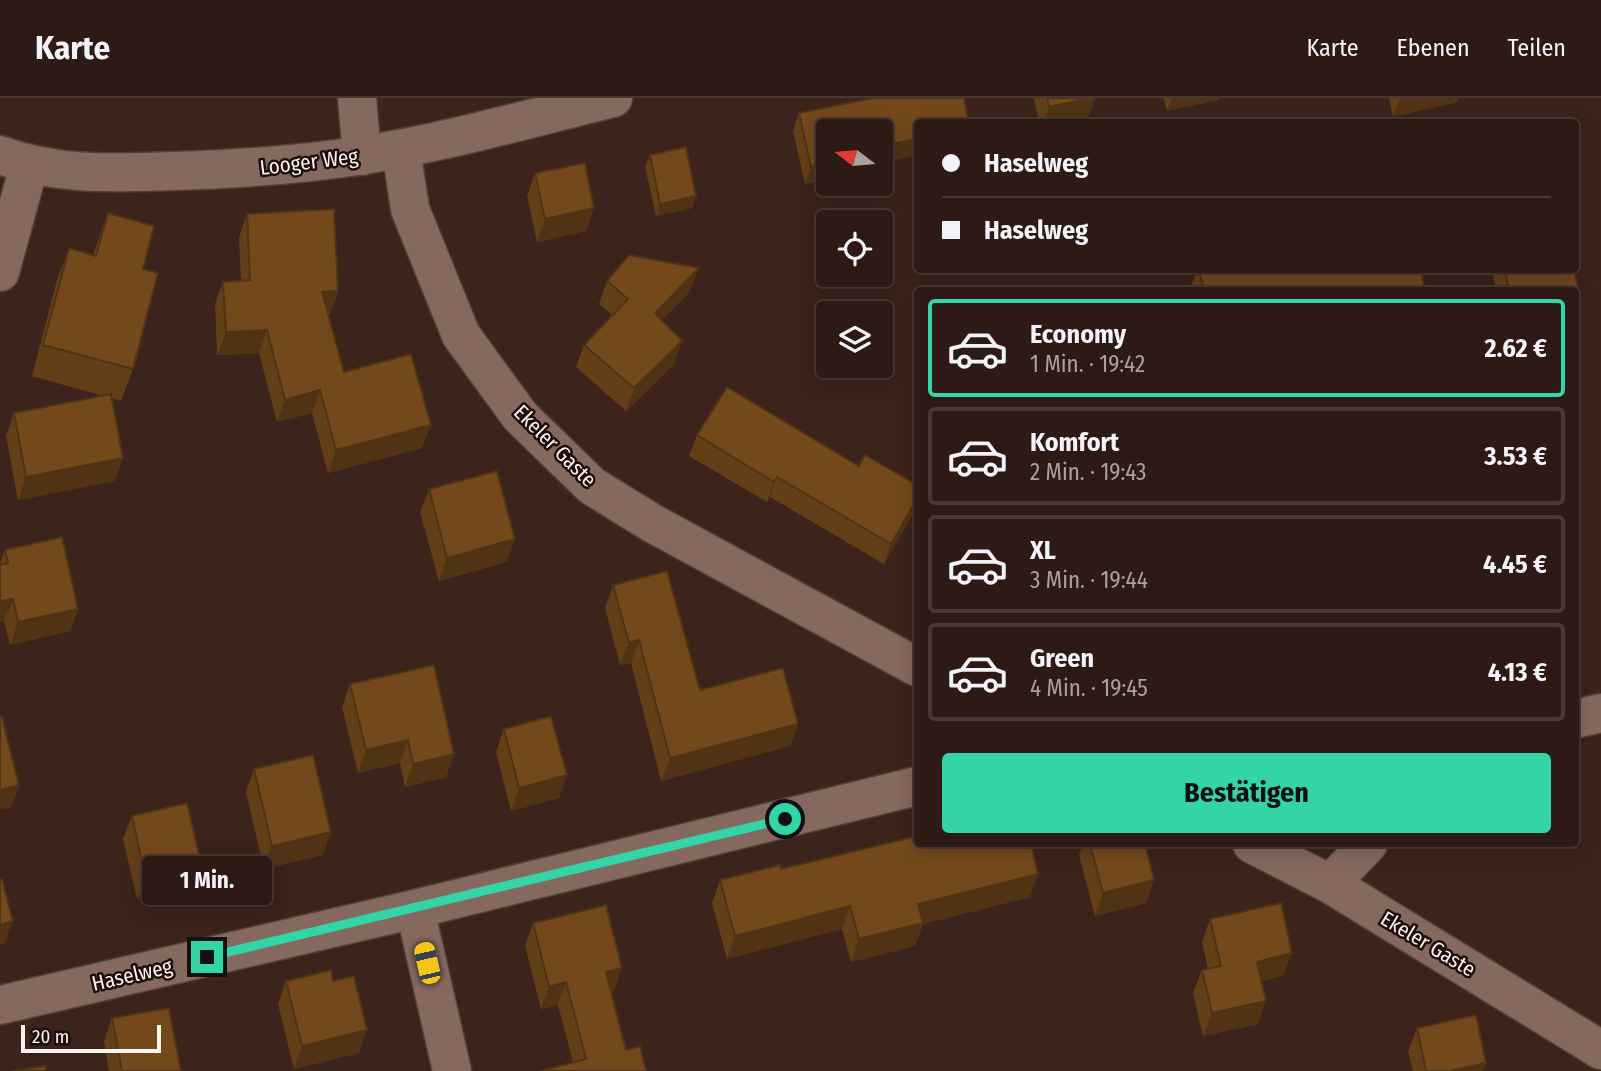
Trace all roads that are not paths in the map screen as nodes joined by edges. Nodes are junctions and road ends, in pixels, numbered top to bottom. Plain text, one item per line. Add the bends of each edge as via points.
1 (357, 98) edge
2 (614, 98) edge
3 (401, 149) junction
4 (362, 156) junction
5 (14, 160) edge
6 (0, 272) edge
7 (914, 665) edge
8 (1601, 713) edge
9 (1579, 718) edge
10 (914, 787) edge
11 (1258, 847) edge
12 (1365, 847) edge
13 (1330, 884) junction
14 (415, 909) junction
15 (0, 1005) edge
16 (1601, 1050) edge
17 (452, 1071) edge

1 - 4 street
2 - 3 street, Looger Weg
3 - 4 street, Looger Weg
3 - 7 street, Ekeler Gaste via 410,209 461,335 520,416 592,486
4 - 5 street, Looger Weg via 251,169 105,174
5 - 6 street
8 - 9 street
10 - 14 street, Haselweg
11 - 13 street, Ekeler Gaste
12 - 13 street
13 - 16 street, Ekeler Gaste
14 - 15 street, Haselweg
14 - 17 street

